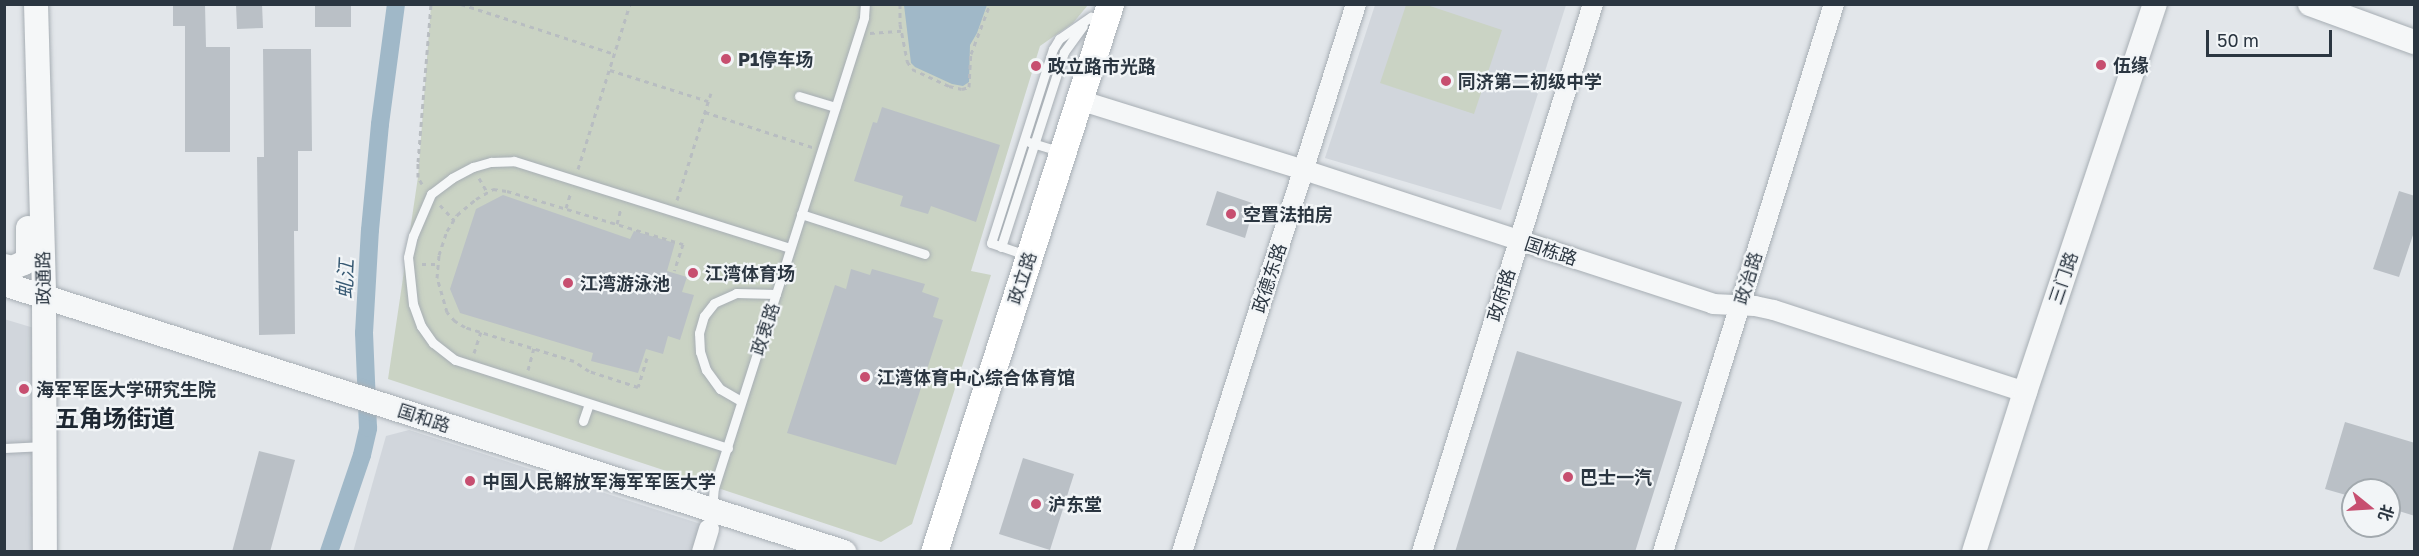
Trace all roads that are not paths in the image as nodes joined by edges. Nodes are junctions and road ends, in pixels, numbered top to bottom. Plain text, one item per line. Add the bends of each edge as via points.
1 (36, 4) edge
2 (865, 4) edge
3 (1102, 4) edge
4 (1356, 4) edge
5 (1593, 4) edge
6 (1834, 4) edge
7 (2155, 4) edge
8 (2310, 4) edge
9 (1100, 11) edge
10 (2415, 42) edge
11 (38, 89) junction
12 (799, 96) dead end
13 (1079, 100) junction
14 (835, 107) junction
15 (1024, 141) junction
16 (1035, 143) junction
17 (1063, 152) junction
18 (1304, 170) junction
19 (801, 214) junction
20 (1517, 240) junction
21 (1001, 247) junction
22 (790, 248) junction
23 (925, 254) dead end
24 (1029, 256) junction
25 (4, 266) edge
26 (4, 284) edge
27 (776, 294) junction
28 (44, 298) junction
29 (1739, 305) junction
30 (2025, 392) junction
31 (741, 401) junction
32 (589, 404) junction
33 (583, 421) dead end
34 (45, 447) junction
35 (4, 448) edge
36 (728, 448) junction
37 (710, 519) junction
38 (45, 552) edge
39 (702, 552) edge
40 (844, 552) edge
41 (934, 552) edge
42 (1182, 552) edge
43 (1422, 552) edge
44 (1664, 552) edge
45 (1974, 552) edge

1 - 11 street, 政通路
2 - 14 lane, 政衷路
3 - 9 lane
4 - 18 street, 政德东路
5 - 20 street, 政府路
6 - 29 street, 政治路
7 - 30 street, 三门路
8 - 10 street
9 - 13 main road, 政立路
9 - 15 lane via 1059,39 1053,49
9 - 16 lane via 1064,52
11 - 25 street via 28,112 28,256 24,263 12,268
11 - 28 street, 政通路
12 - 14 lane
13 - 17 main road, 政立路
13 - 18 street, 国栋路
14 - 19 lane, 政衷路
15 - 16 lane
15 - 21 lane via 991,243
16 - 17 lane
16 - 21 lane
17 - 24 main road, 政立路
18 - 20 street, 国栋路
18 - 42 street, 政德东路
19 - 22 lane, 政衷路
19 - 23 lane
20 - 29 street, 国栋路 via 1713,304
20 - 43 street, 政府路
21 - 24 lane
22 - 27 lane, 政衷路
22 - 32 lane via 514,161 473,167 431,194 408,257 413,303 421,326 433,343 455,360
24 - 41 main road, 政立路
26 - 28 street, 国和路
27 - 31 lane, 政衷路
27 - 31 lane via 736,293 714,303 704,316 699,333 706,369 720,389
28 - 34 street, 政通路
28 - 37 street, 国和路 via 327,386
29 - 30 street, 国栋路 via 1774,310
29 - 44 street, 政治路
30 - 45 street, 三门路
31 - 36 lane, 政衷路
32 - 33 lane
32 - 36 lane
34 - 35 lane
34 - 38 street, 政通路
36 - 37 lane, 政衷路 via 714,488
37 - 39 street, 政衷路
37 - 40 street, 国和路

